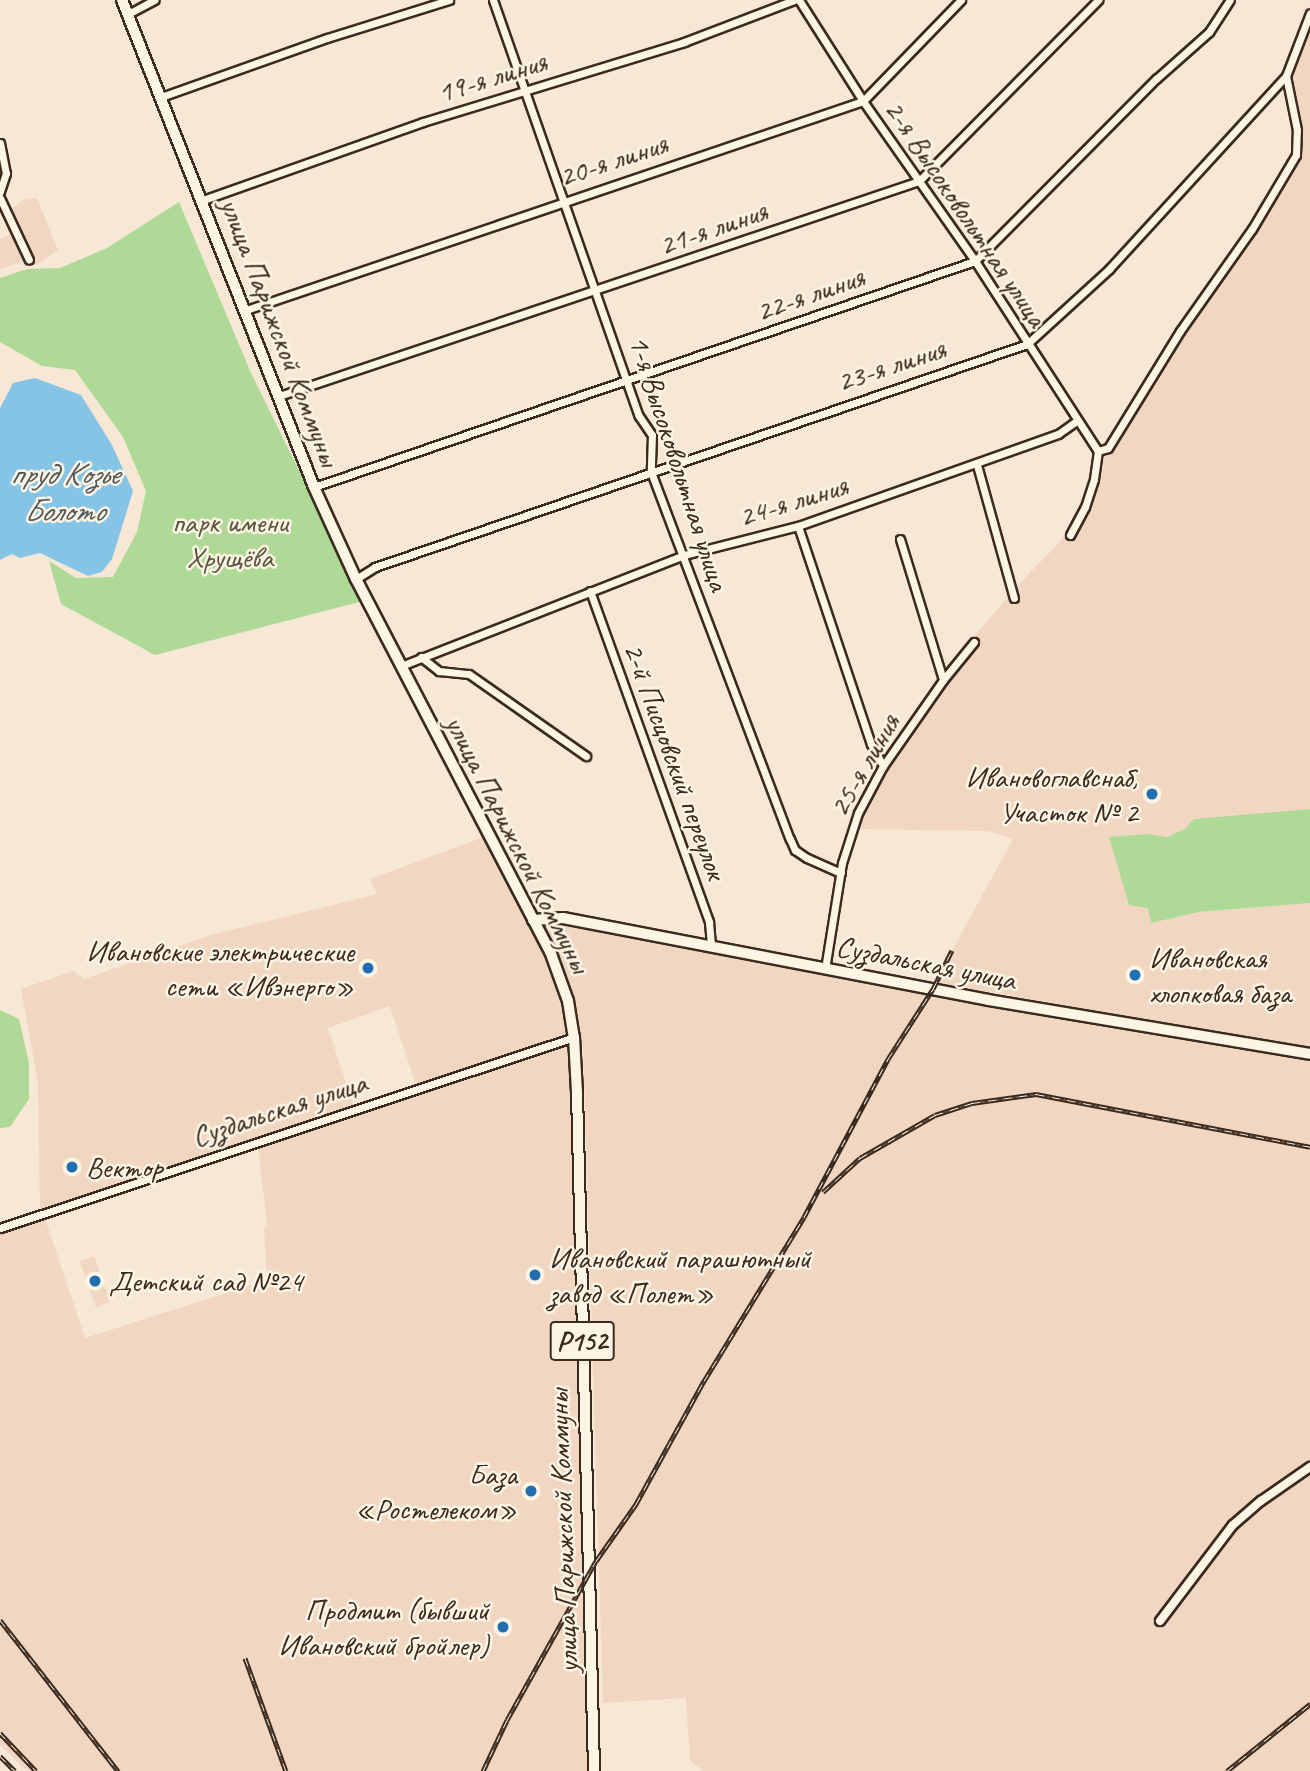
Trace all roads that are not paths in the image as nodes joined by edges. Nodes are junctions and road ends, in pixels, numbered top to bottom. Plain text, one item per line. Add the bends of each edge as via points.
1 (122, 0) edge
2 (154, 0) edge
3 (449, 0) edge
4 (493, 0) edge
5 (796, 0) edge
6 (961, 0) edge
7 (1098, 0) edge
8 (1230, 0) edge
9 (1310, 13) edge
10 (128, 14) junction
11 (1286, 76) junction
12 (524, 92) junction
13 (161, 97) junction
14 (863, 101) junction
15 (0, 143) edge
16 (919, 181) junction
17 (0, 191) edge
18 (0, 198) edge
19 (202, 200) junction
20 (565, 201) junction
21 (29, 260) dead end
22 (975, 261) junction
23 (596, 290) junction
24 (246, 310) junction
25 (1027, 344) junction
26 (628, 380) junction
27 (279, 396) junction
28 (1078, 420) junction
29 (1098, 451) junction
30 (977, 465) junction
31 (651, 471) junction
32 (314, 487) junction
33 (798, 526) junction
34 (1070, 535) dead end
35 (900, 539) dead end
36 (684, 555) junction
37 (356, 579) junction
38 (590, 591) junction
39 (1014, 598) dead end
40 (974, 642) dead end
41 (421, 657) junction
42 (401, 666) junction
43 (943, 680) junction
44 (586, 756) dead end
45 (883, 766) junction
46 (841, 873) junction
47 (533, 920) junction
48 (711, 947) junction
49 (825, 969) junction
50 (574, 1037) junction
51 (1310, 1054) edge
52 (0, 1228) edge
53 (1310, 1467) edge
54 (1160, 1621) dead end
55 (594, 1771) edge

1 - 10 main road, улица Парижской Коммуны / Р152
2 - 10 street
3 - 13 street
4 - 12 street, 1-я Высоковольтная улица
5 - 12 street, 19-я линия via 684,42
5 - 14 street, 2-я Высоковольтная улица
6 - 14 street, 20-я линия
7 - 16 street, 21-я линия
8 - 22 street, 22-я линия via 1209,32
9 - 11 street, 23-я линия
10 - 13 main road, улица Парижской Коммуны / Р152
11 - 25 street, 23-я линия via 1109,269
11 - 29 street via 1297,130 1296,155 1108,447
12 - 19 street, 19-я линия via 423,122
12 - 20 street, 1-я Высоковольтная улица
13 - 19 main road, улица Парижской Коммуны / Р152
14 - 16 street, 2-я Высоковольтная улица
14 - 20 street, 20-я линия
15 - 17 street via 6,173
16 - 22 street, 2-я Высоковольтная улица
16 - 23 street, 21-я линия
18 - 21 street
19 - 24 main road, улица Парижской Коммуны / Р152
20 - 23 street, 1-я Высоковольтная улица
20 - 24 street, 20-я линия
22 - 25 street, 2-я Высоковольтная улица
22 - 26 street, 22-я линия
23 - 26 street, 1-я Высоковольтная улица
23 - 27 street, 21-я линия
24 - 27 main road, улица Парижской Коммуны / Р152
25 - 28 street, 2-я Высоковольтная улица
25 - 31 street, 23-я линия
26 - 31 street, 1-я Высоковольтная улица via 639,416 652,435
26 - 32 street, 22-я линия
27 - 32 main road, улица Парижской Коммуны / Р152
28 - 29 street, 2-я Высоковольтная улица
28 - 30 street, 24-я линия via 1058,434
29 - 34 street via 1088,498
30 - 33 street, 24-я линия
30 - 39 street
31 - 36 street, 1-я Высоковольтная улица
31 - 37 street, 23-я линия via 374,567
32 - 37 main road, улица Парижской Коммуны / Р152
33 - 36 street, 24-я линия
33 - 45 street via 871,744
35 - 43 street
36 - 38 street, 24-я линия
36 - 46 street, 1-я Высоковольтная улица via 795,850
37 - 42 main road, улица Парижской Коммуны / Р152
38 - 41 street, 24-я линия
38 - 48 street, 2-й Писцовский переулок via 709,922
40 - 43 street, 25-я линия
41 - 42 street, 24-я линия
41 - 44 street via 439,671 469,674 498,691
42 - 47 main road, улица Парижской Коммуны / Р152
43 - 45 street, 25-я линия
45 - 46 street, 25-я линия via 855,821
46 - 49 street, 25-я линия
47 - 48 main road, Суздальская улица via 563,918
47 - 50 main road, улица Парижской Коммуны / Р152 via 560,974
48 - 49 main road, Суздальская улица
49 - 51 main road, Суздальская улица
50 - 52 street, Суздальская улица
50 - 55 main road, улица Парижской Коммуны / Р152
53 - 54 street via 1233,1525

